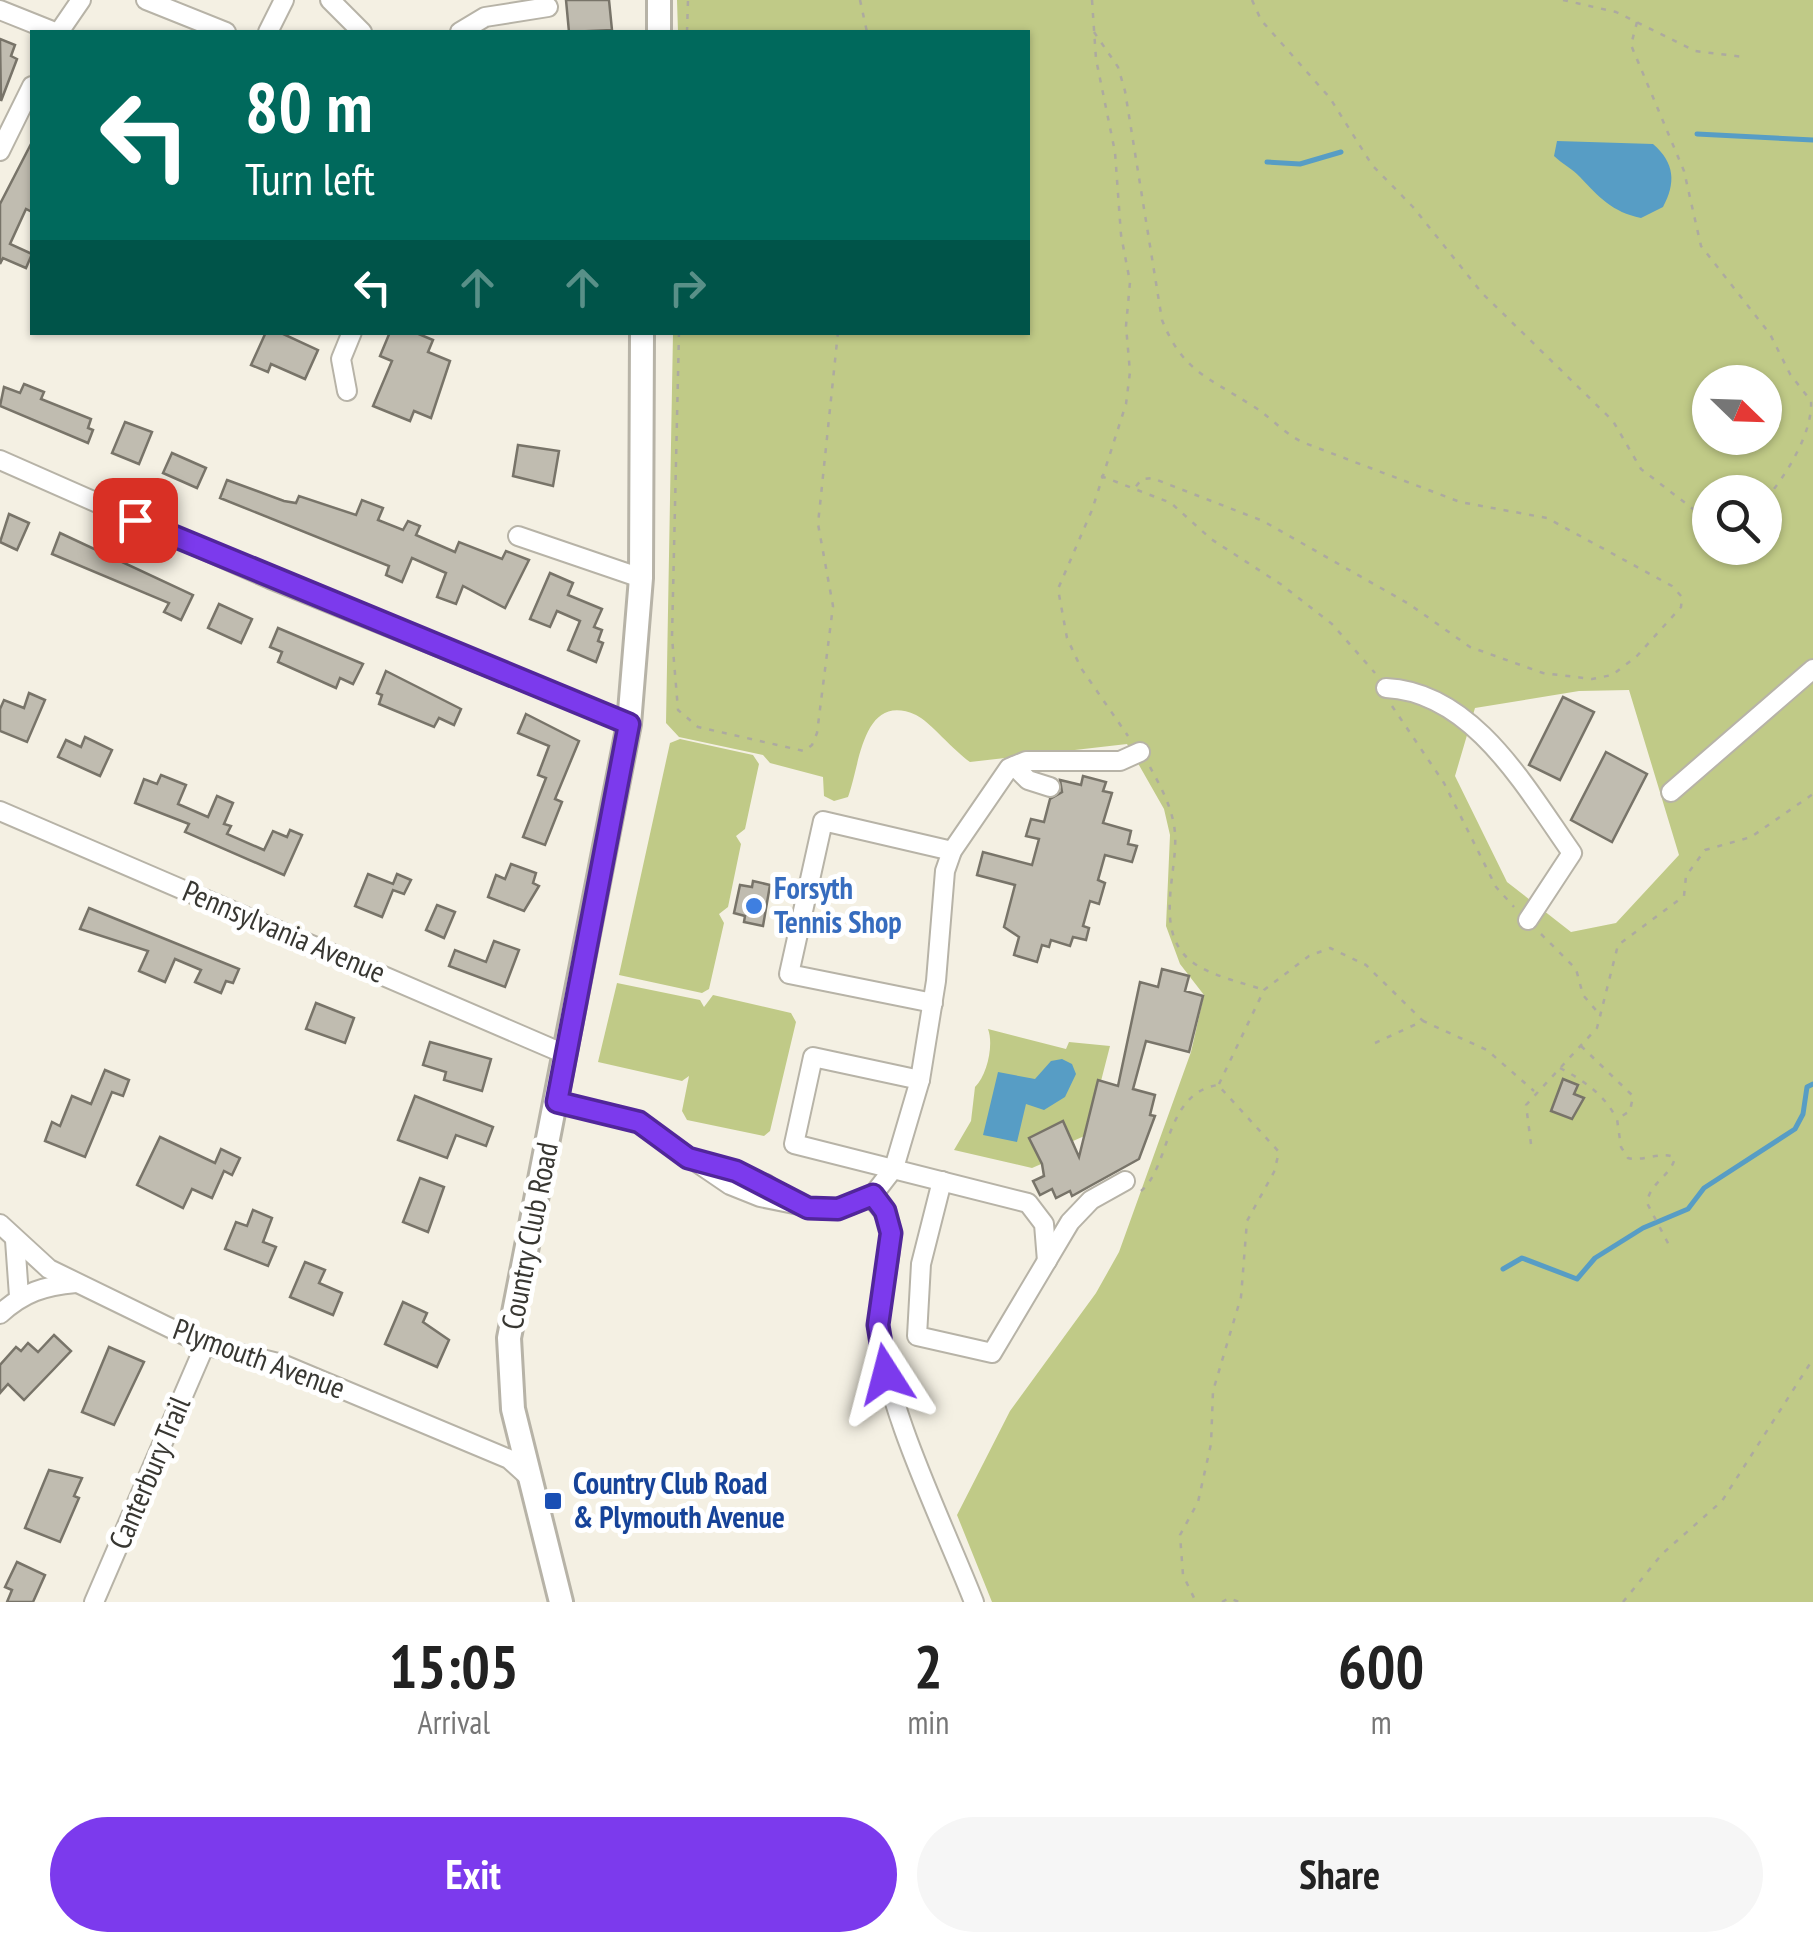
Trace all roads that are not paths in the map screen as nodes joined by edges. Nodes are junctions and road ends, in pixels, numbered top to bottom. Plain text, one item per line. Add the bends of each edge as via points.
1 (81, 0) edge
2 (146, 0) edge
3 (284, 0) edge
4 (330, 0) edge
5 (658, 0) edge
6 (548, 7) dead end
7 (0, 10) edge
8 (52, 30) edge
9 (58, 30) edge
10 (221, 30) edge
11 (269, 30) edge
12 (360, 30) edge
13 (463, 30) edge
14 (659, 30) edge
15 (30, 90) edge
16 (0, 152) edge
17 (351, 335) edge
18 (642, 335) edge
19 (346, 392) dead end
20 (0, 460) edge
21 (518, 536) dead end
22 (641, 578) junction
23 (1813, 669) edge
24 (1386, 688) road end
25 (629, 724) junction
26 (1140, 752) road end
27 (1014, 766) junction
28 (1050, 787) dead end
29 (1671, 792) dead end
30 (0, 811) edge
31 (952, 851) junction
32 (1528, 920) road end
33 (933, 1003) junction
34 (567, 1055) junction
35 (920, 1080) junction
36 (557, 1102) junction
37 (894, 1168) junction
38 (942, 1181) junction
39 (1128, 1190) road end
40 (874, 1199) junction
41 (0, 1224) edge
42 (15, 1239) junction
43 (1047, 1260) junction
44 (76, 1283) junction
45 (20, 1296) junction
46 (0, 1314) edge
47 (205, 1344) junction
48 (529, 1477) junction
49 (94, 1602) edge
50 (561, 1602) edge
51 (974, 1602) edge

1 - 9 street
2 - 10 street
3 - 11 street
4 - 12 street
5 - 14 main road
6 - 13 street via 484,17
7 - 8 street
15 - 16 street
17 - 19 street via 341,359
18 - 22 main road, Country Club Road
20 - 25 street via 270,579
21 - 22 street
22 - 25 main road, Country Club Road
23 - 29 street
24 - 32 street via 1424,692 1476,731 1572,852
25 - 34 main road, Country Club Road
26 - 27 street via 1120,761
27 - 28 street via 1028,780
27 - 31 street via 1000,776
30 - 34 street, Pennsylvania Avenue
31 - 33 street
31 - 33 street via 823,821 790,974
33 - 35 street
34 - 36 main road, Country Club Road
35 - 37 street
35 - 37 street via 813,1057 794,1144
36 - 40 street via 639,1122 760,1198 815,1210
36 - 48 main road, Country Club Road via 508,1338 512,1409
37 - 38 street
37 - 40 street
38 - 43 street via 1028,1203 1044,1224
38 - 43 street via 921,1264 917,1336 992,1353
39 - 43 street via 1078,1212
40 - 51 street via 891,1233 878,1325 886,1374
41 - 42 street, Plymouth Avenue
42 - 44 street, Plymouth Avenue
42 - 45 street
44 - 45 street
44 - 47 street, Plymouth Avenue
45 - 46 street
47 - 48 street, Plymouth Avenue via 282,1364 509,1458
47 - 49 street, Canterbury Trail
48 - 50 main road, Country Club Road

